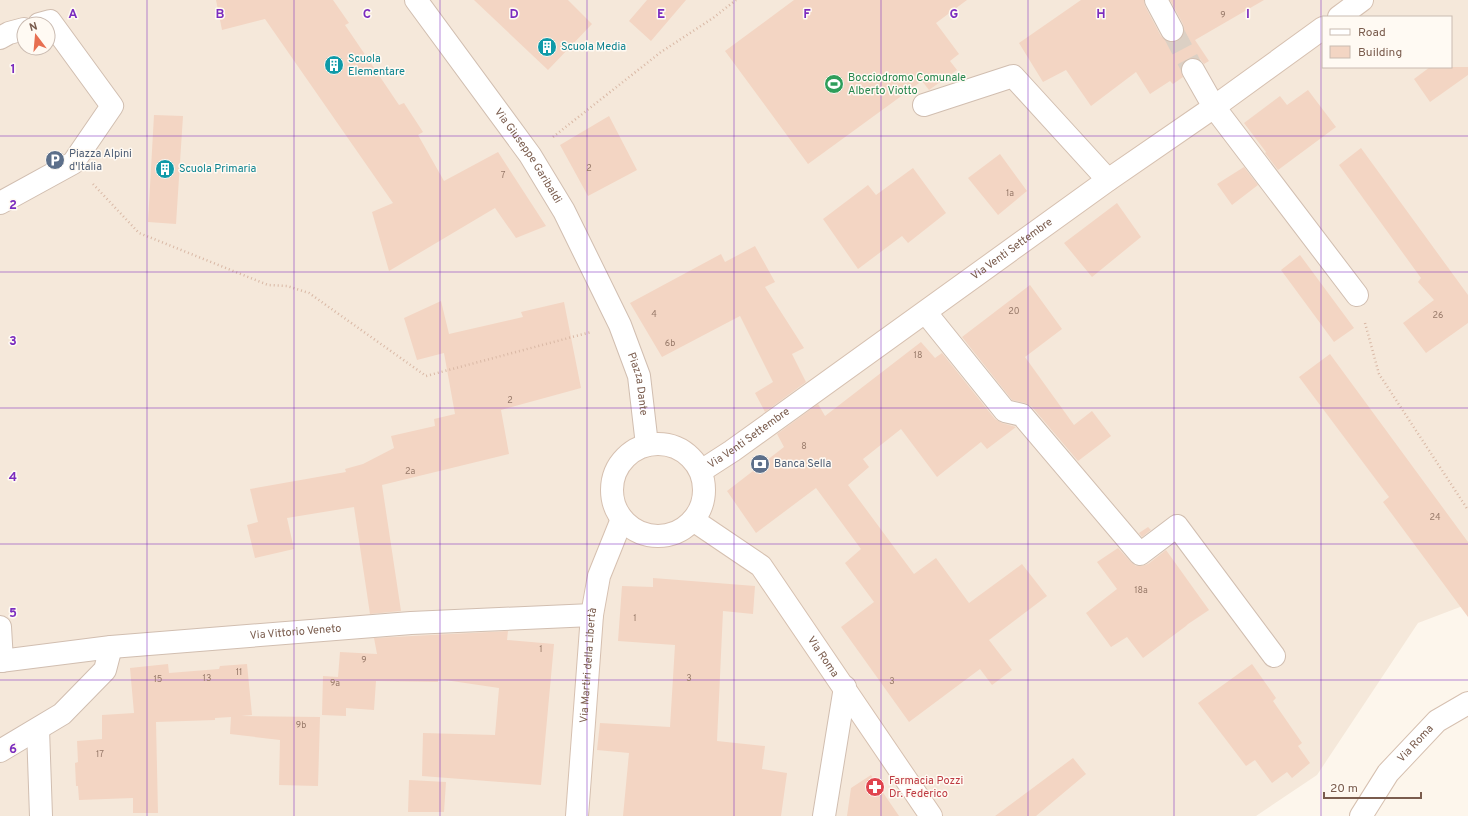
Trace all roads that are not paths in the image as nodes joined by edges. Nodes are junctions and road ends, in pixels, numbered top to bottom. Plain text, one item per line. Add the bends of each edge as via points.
1 (416, 0) edge
2 (1156, 0) edge
3 (1362, 0) edge
4 (1340, 16) edge
5 (56, 29) edge
6 (1322, 29) edge
7 (1172, 30) tunnel mouth
8 (16, 31) edge
9 (0, 38) edge
10 (1193, 70) tunnel mouth
11 (924, 105) dead end
12 (1214, 107) junction
13 (1108, 180) junction
14 (0, 203) edge
15 (1357, 295) road end
16 (926, 313) junction
17 (620, 325) joint
18 (647, 445) junction
19 (700, 471) junction
20 (622, 519) junction
21 (693, 520) junction
22 (592, 615) junction
23 (0, 627) edge
24 (110, 647) junction
25 (1274, 656) dead end
26 (1, 661) edge
27 (845, 687) junction
28 (1468, 703) edge
29 (38, 729) junction
30 (0, 752) edge
31 (41, 816) edge
32 (577, 816) edge
33 (824, 816) edge
34 (931, 816) edge
35 (1361, 816) edge

1 - 17 street, Via Giuseppe Garibaldi via 530,155 564,211
2 - 7 street
3 - 4 street
5 - 14 street via 112,106 73,163
6 - 12 street, Via Venti Settembre
8 - 9 street
10 - 12 street
11 - 13 street via 1013,76
12 - 13 street, Via Venti Settembre
12 - 15 street
13 - 16 street, Via Venti Settembre
16 - 19 street, Via Venti Settembre
16 - 25 street via 1004,411 1022,415 1140,554 1177,526
17 - 18 street, Piazza Dante via 639,376
18 - 19 street via 663,444 679,448 692,458
18 - 20 street via 633,451 614,475 612,490 615,506
19 - 21 street via 704,483 704,497
20 - 21 street via 634,529 649,535 665,536 680,531
20 - 22 street, Via Martiri della Libertà via 599,576
21 - 27 street, Via Roma via 761,566
22 - 24 street, Via Vittorio Veneto via 411,623
22 - 32 street, Via Martiri della Libertà
23 - 26 street
24 - 26 street, Via Vittorio Veneto
24 - 29 street via 105,670 62,714
27 - 33 street
27 - 34 street, Via Roma
28 - 35 street, Via Roma via 1437,721 1426,732 1388,773
29 - 30 street
29 - 31 street

